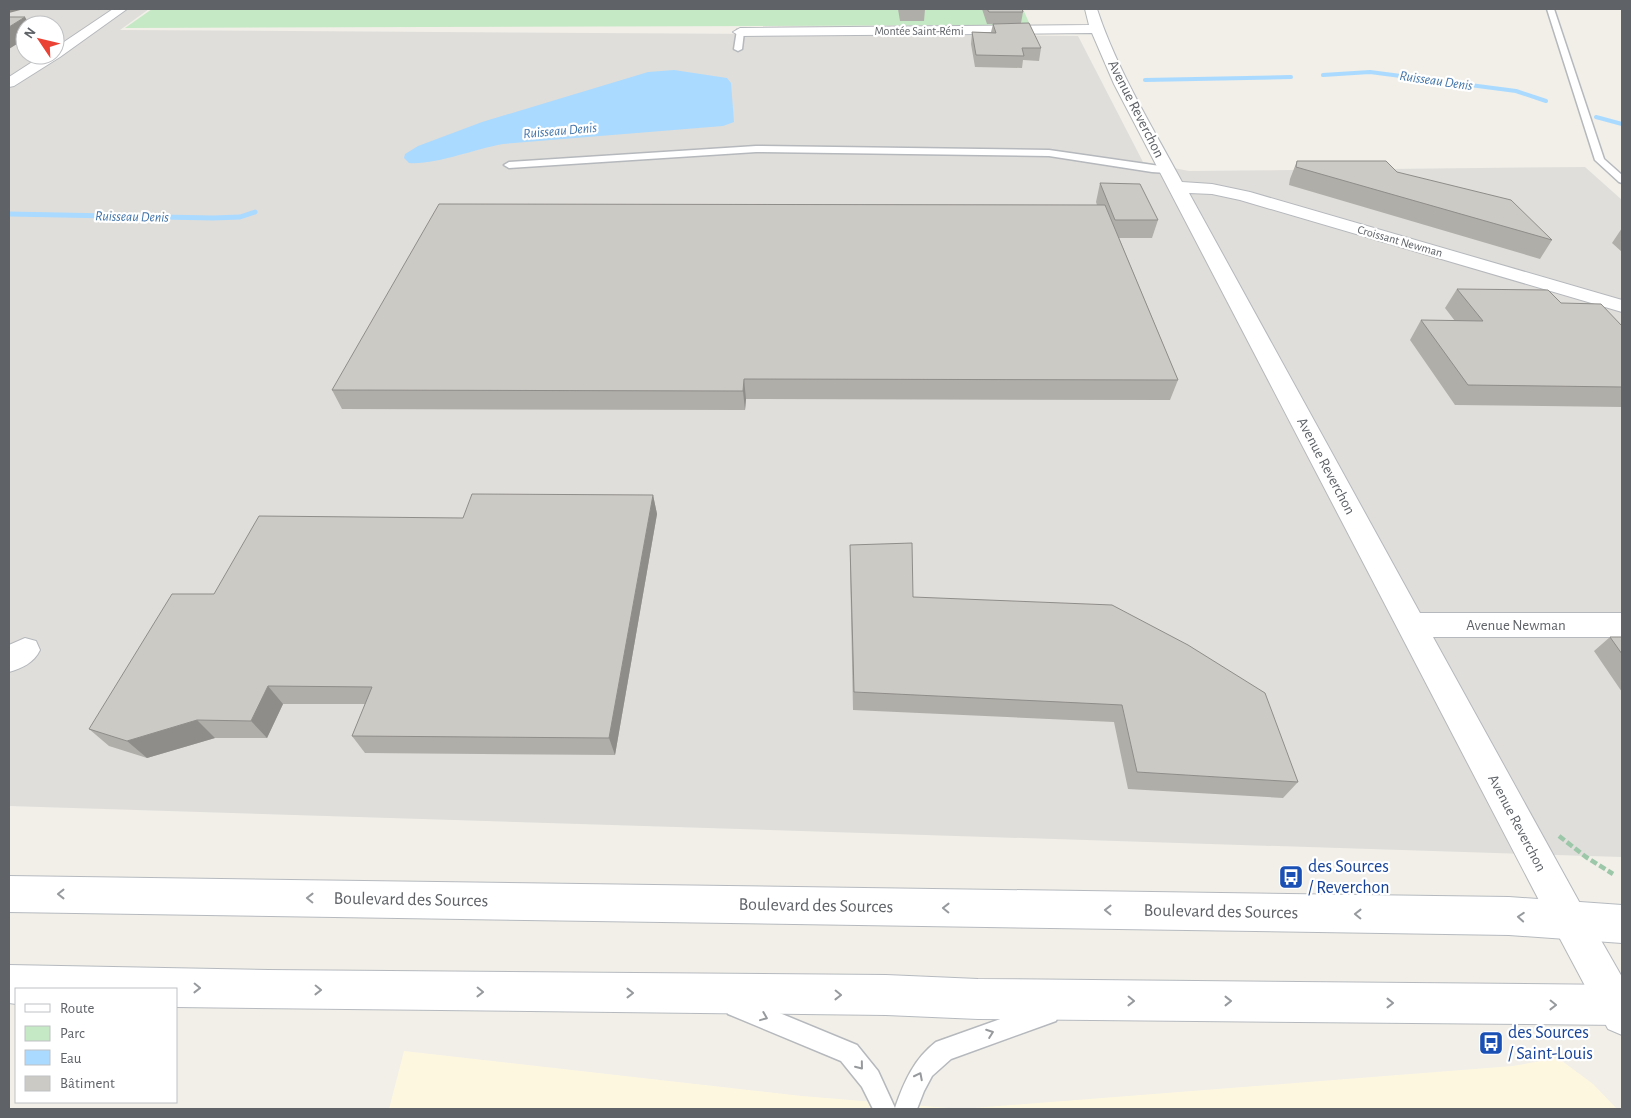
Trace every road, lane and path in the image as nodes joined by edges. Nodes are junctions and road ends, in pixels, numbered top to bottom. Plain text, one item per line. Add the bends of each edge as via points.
1 (121, 9) edge
2 (1091, 9) edge
3 (1550, 9) edge
4 (1097, 29) junction
5 (740, 32) joint
6 (65, 47) edge
7 (738, 49) dead end
8 (37, 65) edge
9 (9, 83) edge
10 (509, 166) dead end
11 (1172, 178) junction
12 (1622, 180) edge
13 (1622, 306) edge
14 (1410, 625) junction
15 (1622, 625) edge
16 (9, 894) edge
17 (1570, 920) junction
18 (1622, 924) edge
19 (9, 984) edge
20 (702, 993) junction
21 (1084, 1000) junction
22 (1621, 1008) edge
23 (884, 1109) edge
24 (906, 1109) edge

1 - 6 street
2 - 4 street, Avenue Reverchon
3 - 12 lane via 1600,160
4 - 5 street, Montée Saint-Rémi
4 - 11 street, Avenue Reverchon via 1121,84
5 - 7 lane
8 - 9 street
10 - 11 lane via 775,148 1056,153
11 - 13 street, Croissant Newman
11 - 14 street, Avenue Reverchon
14 - 15 street, Avenue Newman
14 - 17 street, Avenue Reverchon
17 -> 16 street, Boulevard des Sources via 1510,916
17 - 18 street, Boulevard des Sources
17 - 22 street, Avenue Reverchon
19 -> 20 street
20 -> 21 street
20 -> 23 lane via 849,1053 872,1082
21 -> 22 street
24 -> 21 lane via 923,1068 933,1056

